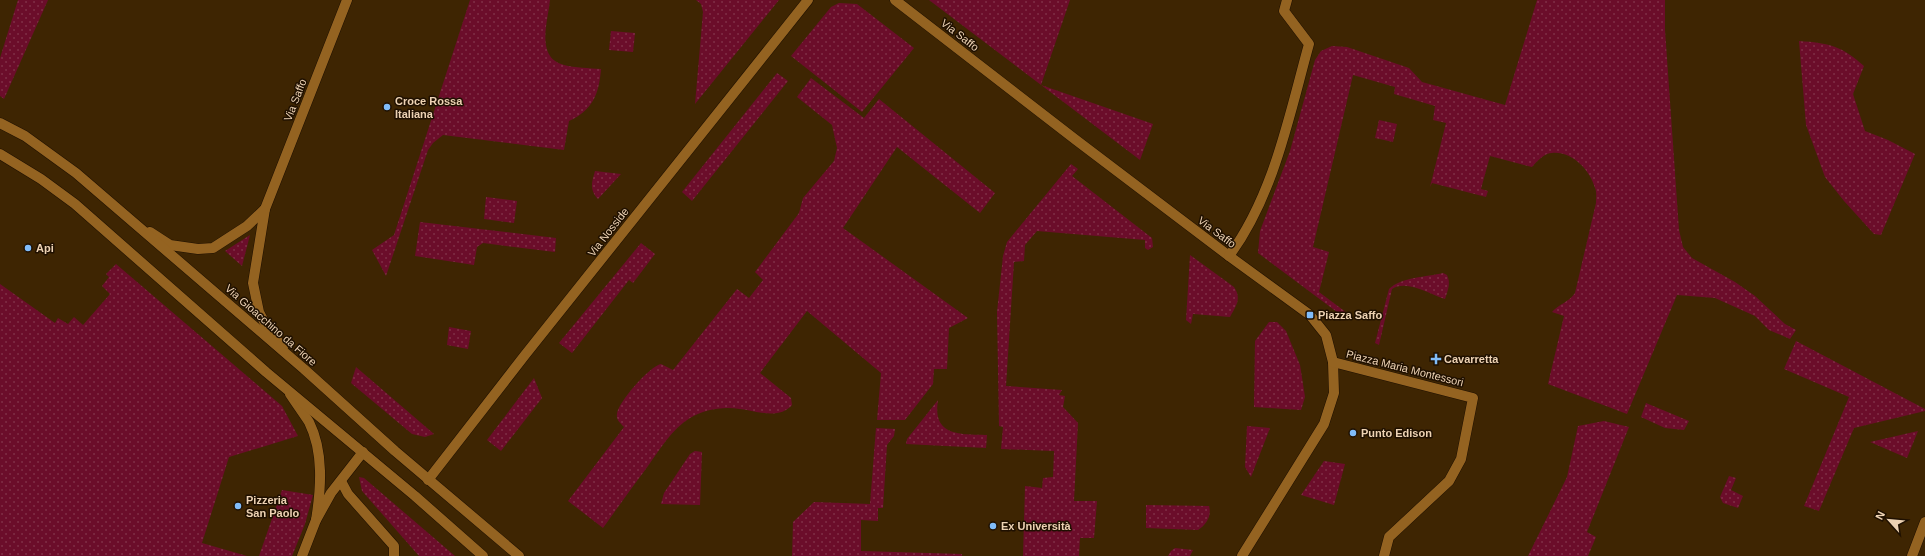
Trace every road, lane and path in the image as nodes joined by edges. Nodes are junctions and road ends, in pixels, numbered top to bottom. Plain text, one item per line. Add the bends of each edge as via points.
1 (347, 0) edge
2 (808, 0) edge
3 (895, 0) edge
4 (1287, 0) edge
5 (0, 123) edge
6 (0, 154) edge
7 (265, 209) junction
8 (134, 222) junction
9 (1229, 256) junction
10 (1333, 362) junction
11 (304, 369) junction
12 (288, 390) junction
13 (363, 452) junction
14 (428, 480) junction
15 (341, 481) junction
16 (316, 520) junction
17 (1925, 522) edge
18 (302, 556) edge
19 (394, 556) edge
20 (483, 556) edge
21 (519, 556) edge
22 (1242, 556) edge
23 (1384, 556) edge
24 (1912, 556) edge

1 - 7 street, Via Saffo
2 - 14 street, Via Nosside
3 - 9 street, Via Saffo
4 - 9 street via 1284,11 1310,44 1270,182
5 - 8 street, Via Gioacchino da Fiore via 25,136 76,173
6 - 12 street via 75,204
7 - 8 street via 247,226 213,248 198,249 170,245
7 - 11 street via 253,283 259,312 269,331
8 - 11 street, Via Gioacchino da Fiore
9 - 10 street, Via Saffo via 1310,315 1326,335
10 - 22 street, Via Saffo via 1334,393 1324,424
10 - 23 street, Piazza Maria Montessori via 1473,398 1461,459 1449,481 1389,537
11 - 14 street, Via Gioacchino da Fiore
12 - 13 street
12 - 16 street via 309,424 317,448 321,479
13 - 15 street
13 - 20 street
14 - 21 street, Via Gioacchino da Fiore
15 - 16 street
15 - 19 street via 348,494 394,546
16 - 18 street
17 - 24 street

